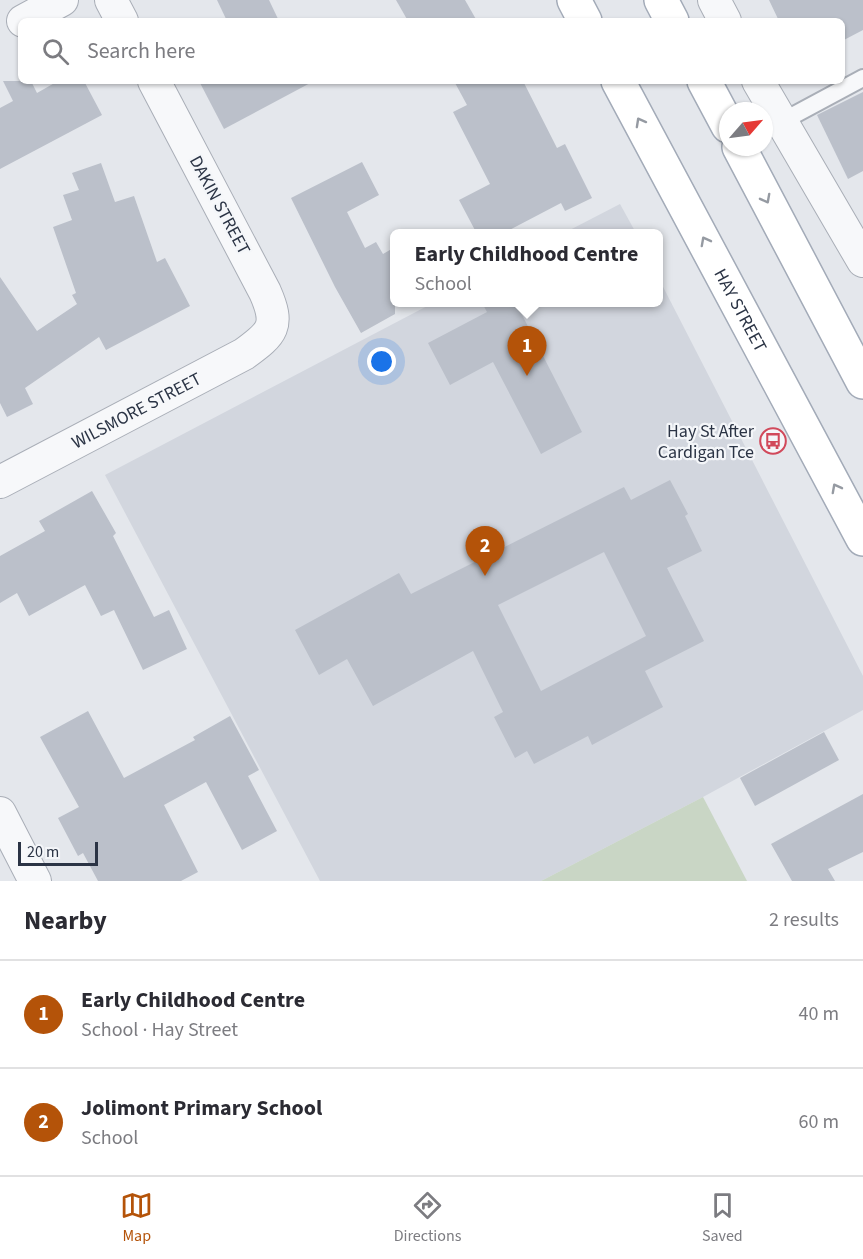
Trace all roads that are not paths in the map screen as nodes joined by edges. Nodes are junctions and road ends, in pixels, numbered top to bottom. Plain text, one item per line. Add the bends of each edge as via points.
1 (62, 0) edge
2 (111, 0) edge
3 (574, 0) edge
4 (661, 0) edge
5 (714, 0) edge
6 (28, 18) edge
7 (120, 18) edge
8 (583, 18) edge
9 (670, 18) edge
10 (724, 18) edge
11 (18, 23) edge
12 (0, 33) edge
13 (863, 78) edge
14 (156, 84) edge
15 (620, 84) edge
16 (706, 84) edge
17 (760, 84) edge
18 (719, 109) edge
19 (781, 122) junction
20 (744, 156) edge
21 (863, 261) edge
22 (270, 332) joint
23 (863, 382) edge
24 (0, 482) edge
25 (863, 539) edge
26 (0, 813) edge
27 (35, 881) edge

1 - 6 street
2 - 7 street
3 - 8 main road
4 - 9 main road
5 - 10 street
11 - 12 street
13 - 19 lane
14 - 22 street, DAKIN STREET via 266,292 274,317
25 -> 15 main road, HAY STREET
16 - 18 main road
17 - 19 street
19 - 21 street
20 -> 23 main road
22 - 24 street, WILSMORE STREET via 244,354
26 - 27 street

